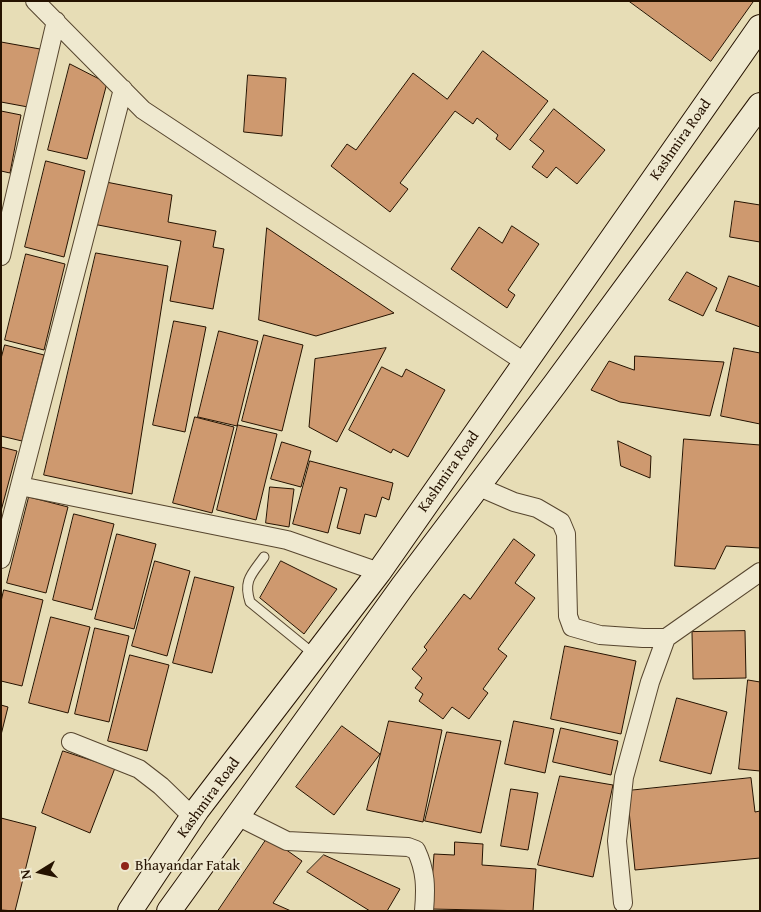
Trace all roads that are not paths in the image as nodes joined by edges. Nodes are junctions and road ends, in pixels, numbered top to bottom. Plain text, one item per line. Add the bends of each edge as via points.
1 (35, 1) edge
2 (56, 21) junction
3 (760, 27) edge
4 (123, 89) junction
5 (760, 105) edge
6 (1, 256) edge
7 (526, 363) junction
8 (20, 486) junction
9 (477, 486) junction
10 (264, 557) dead end
11 (1, 559) edge
12 (379, 572) junction
13 (760, 572) edge
14 (666, 638) junction
15 (316, 656) junction
16 (71, 742) dead end
17 (237, 816) junction
18 (193, 817) junction
19 (623, 903) dead end
20 (130, 911) edge
21 (169, 911) edge
22 (424, 911) edge

1 - 2 street
2 - 4 street
2 - 6 street
3 - 7 main road, Kashmira Road
4 - 7 street via 143,110
4 - 8 street
5 - 9 main road, Kashmira Road
7 - 12 main road, Kashmira Road
8 - 11 street
8 - 12 street via 287,540
9 - 14 street via 537,508 561,522 566,534 568,616 572,627 600,635
9 - 17 main road, Kashmira Road
10 - 15 lane via 248,581 250,602
12 - 15 main road, Kashmira Road
13 - 14 street
14 - 19 street via 650,682 624,777 617,841
15 - 18 main road, Kashmira Road
16 - 18 street via 138,769
17 - 21 main road, Kashmira Road
17 - 22 street via 287,842 416,850 424,867
18 - 20 main road, Kashmira Road

